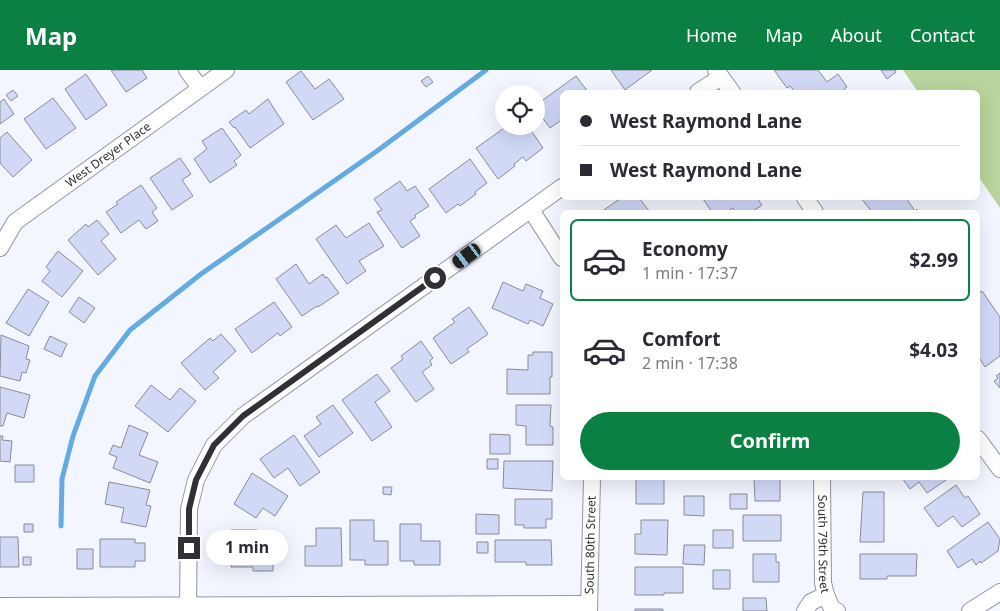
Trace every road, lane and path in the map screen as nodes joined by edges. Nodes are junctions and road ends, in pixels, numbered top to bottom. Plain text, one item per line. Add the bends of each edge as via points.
1 (187, 70) edge
2 (226, 70) edge
3 (718, 73) edge
4 (200, 88) junction
5 (700, 90) edge
6 (731, 90) edge
7 (560, 189) edge
8 (531, 210) junction
9 (0, 248) edge
10 (560, 255) edge
11 (980, 442) edge
12 (1000, 469) edge
13 (592, 480) edge
14 (822, 480) edge
15 (1000, 592) edge
16 (832, 605) edge
17 (0, 606) edge
18 (188, 608) edge
19 (589, 608) edge
20 (805, 611) edge
21 (970, 611) edge

1 - 4 street
2 - 4 street, West Dreyer Place
3 - 5 street
3 - 6 street
4 - 9 street, West Dreyer Place via 15,222
7 - 8 street
8 - 10 street
8 - 18 street via 243,416 214,445 196,480 189,509
11 - 12 street
13 - 19 street, South 80th Street
14 - 16 street, South 79th Street via 823,583
15 - 21 street
16 - 20 street via 811,602
17 - 18 street
18 - 19 street

